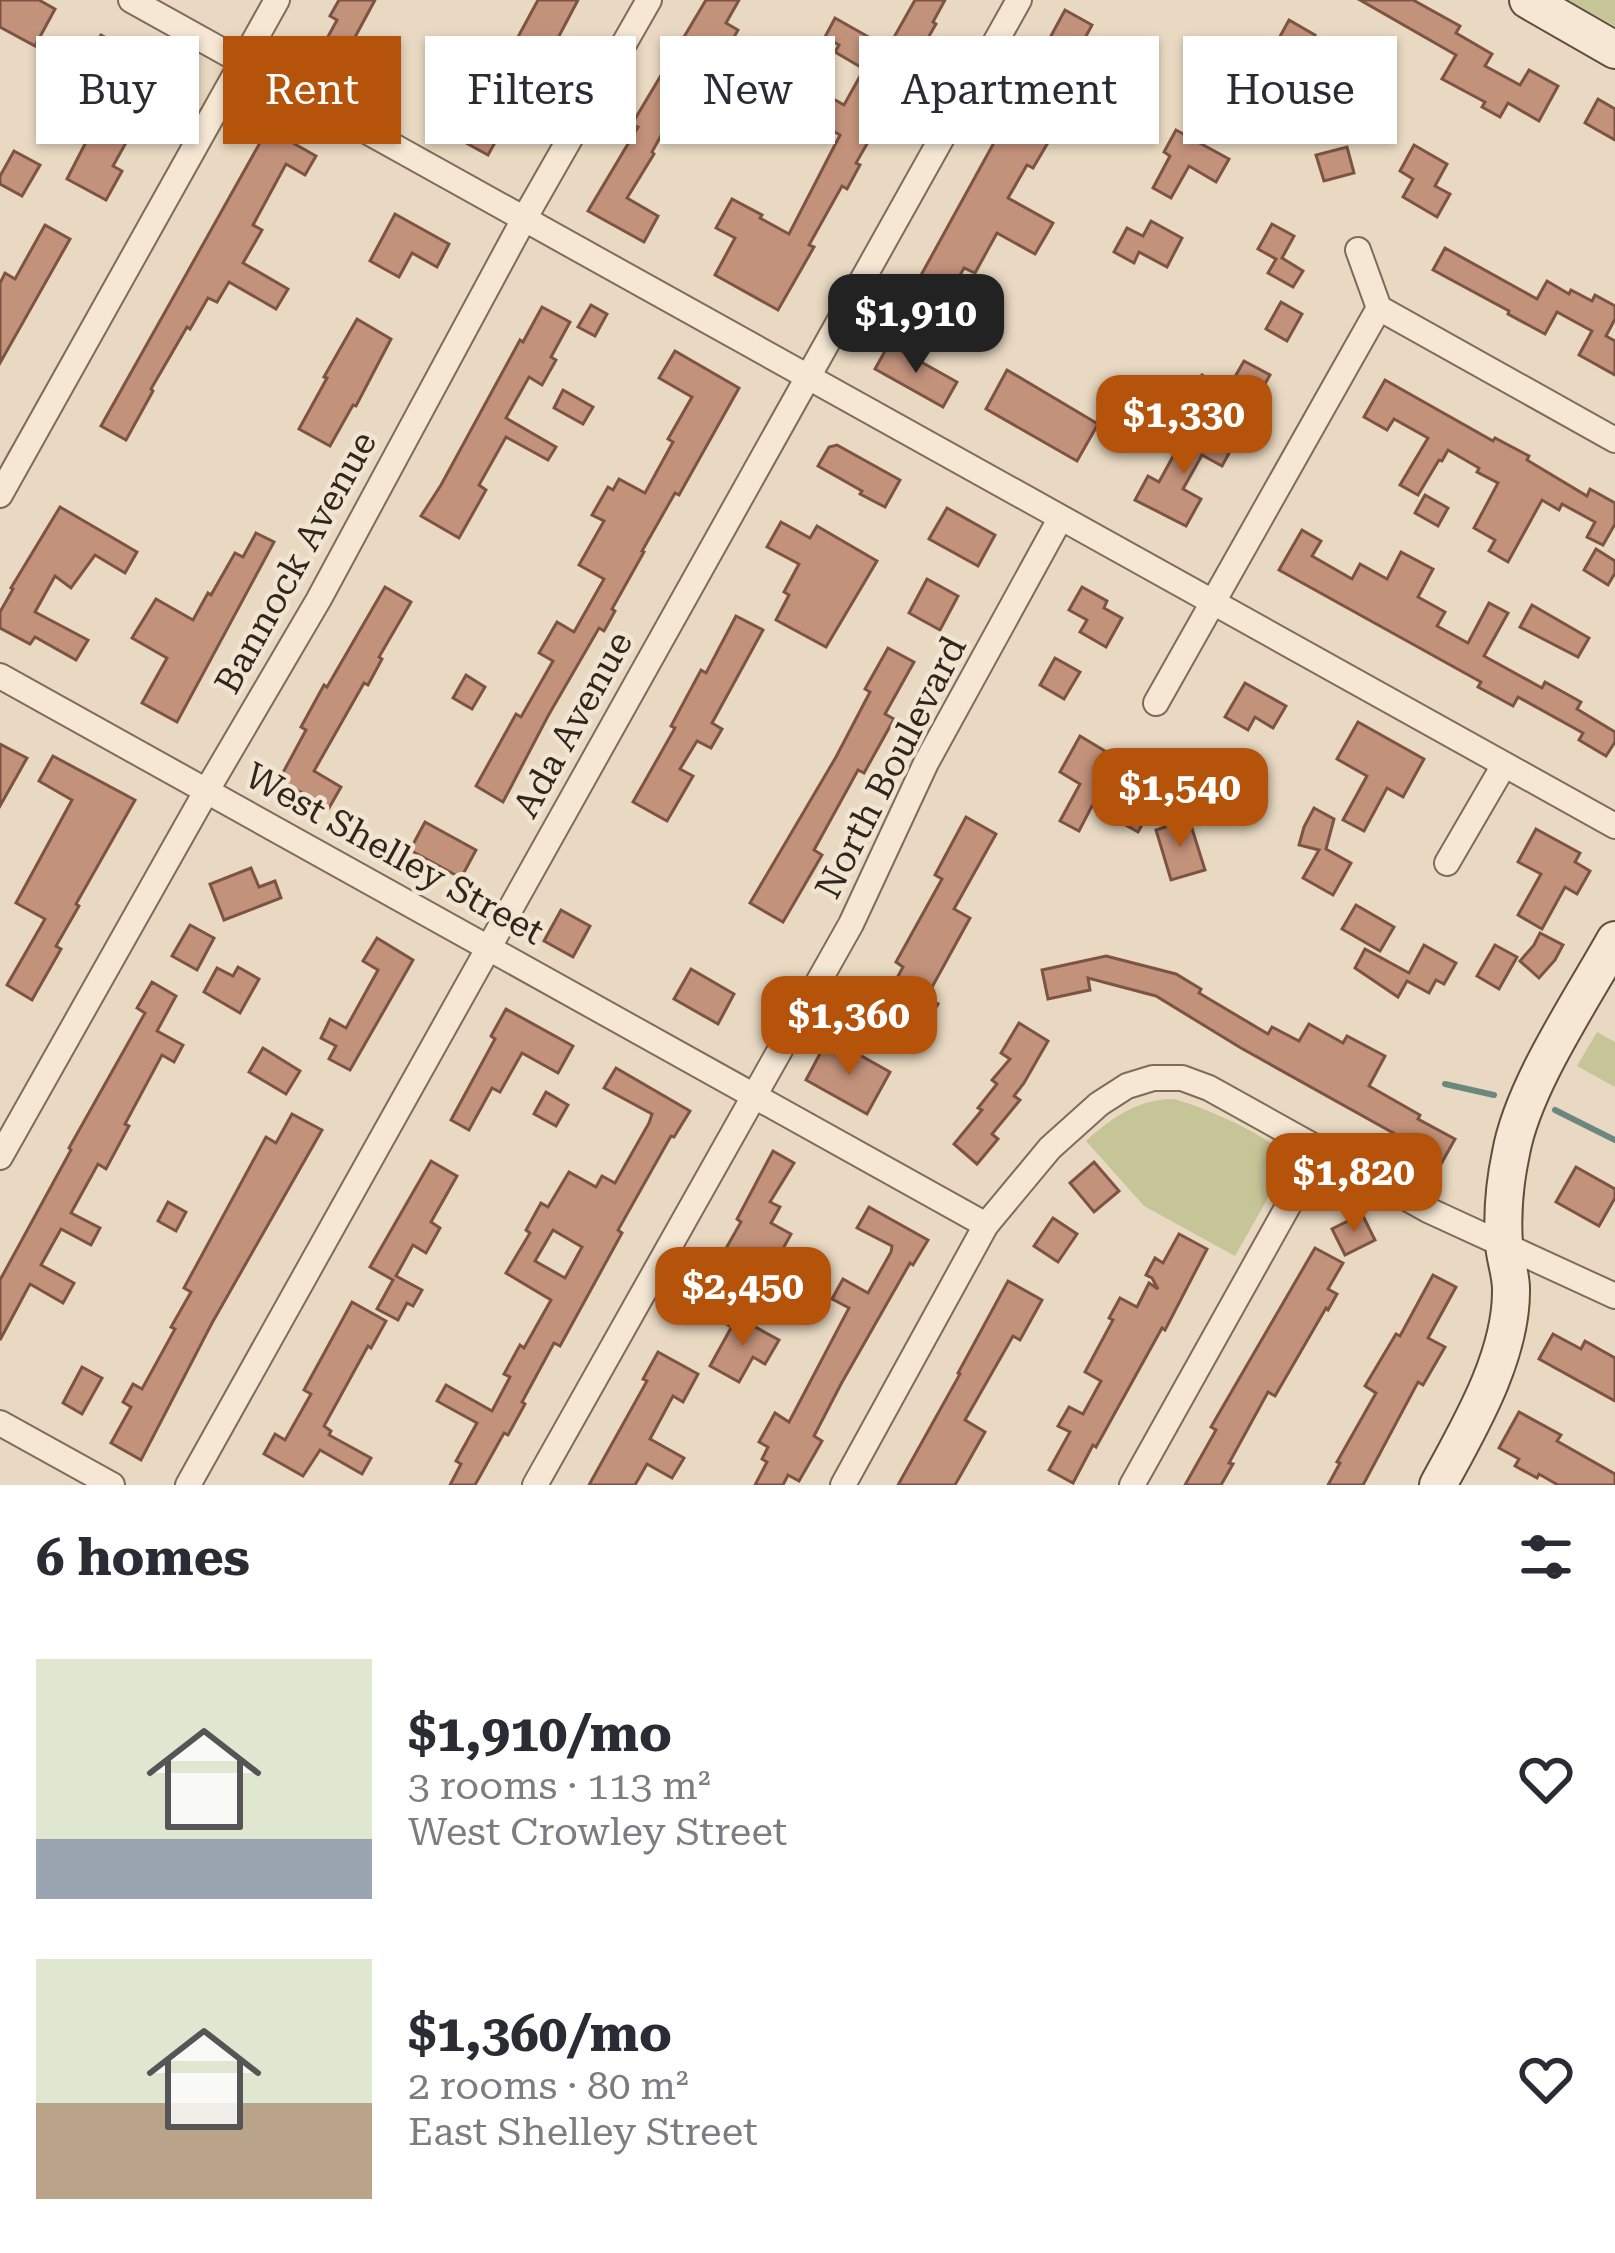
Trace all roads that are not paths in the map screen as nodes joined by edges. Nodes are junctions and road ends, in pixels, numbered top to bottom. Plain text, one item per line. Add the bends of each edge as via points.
1 (131, 0) edge
2 (277, 0) edge
3 (650, 0) edge
4 (1019, 0) edge
5 (1528, 0) edge
6 (256, 36) edge
7 (1615, 50) edge
8 (223, 51) edge
9 (223, 95) edge
10 (390, 144) edge
11 (524, 219) junction
12 (1358, 250) dead end
13 (1378, 308) junction
14 (809, 378) junction
15 (1615, 440) edge
16 (0, 495) edge
17 (1060, 519) junction
18 (1213, 603) junction
19 (0, 676) edge
20 (1156, 703) dead end
21 (1504, 765) junction
22 (207, 790) junction
23 (1615, 826) edge
24 (1447, 863) dead end
25 (1615, 940) edge
26 (489, 947) junction
27 (754, 1094) junction
28 (1320, 1149) junction
29 (0, 1157) edge
30 (986, 1225) junction
31 (1504, 1243) junction
32 (1615, 1297) edge
33 (0, 1423) edge
34 (1444, 1483) edge
35 (112, 1485) edge
36 (188, 1485) edge
37 (535, 1485) edge
38 (844, 1485) edge
39 (1132, 1485) edge

1 - 8 street
2 - 6 street
3 - 11 street, Bannock Avenue
4 - 14 street, Ada Avenue
5 - 7 street
9 - 16 street
10 - 11 street
11 - 14 street
11 - 22 street, Bannock Avenue
12 - 13 street
13 - 15 street
13 - 18 street
14 - 17 street
14 - 26 street, Ada Avenue
17 - 18 street
17 - 27 street, North Boulevard
18 - 20 street
18 - 21 street
19 - 22 street, West Shelley Street
21 - 23 street
21 - 24 street
22 - 26 street, West Shelley Street
22 - 29 street, Bannock Avenue
25 - 31 street via 1522,1114 1510,1154
26 - 27 street, West Shelley Street
26 - 36 street, Ada Avenue
27 - 30 street, West Shelley Street
27 - 37 street, North Boulevard
28 - 30 street via 1209,1088 1153,1078 1099,1104
28 - 31 street
28 - 39 street
30 - 38 street
31 - 32 street
31 - 34 street via 1511,1290 1503,1342
33 - 35 street

